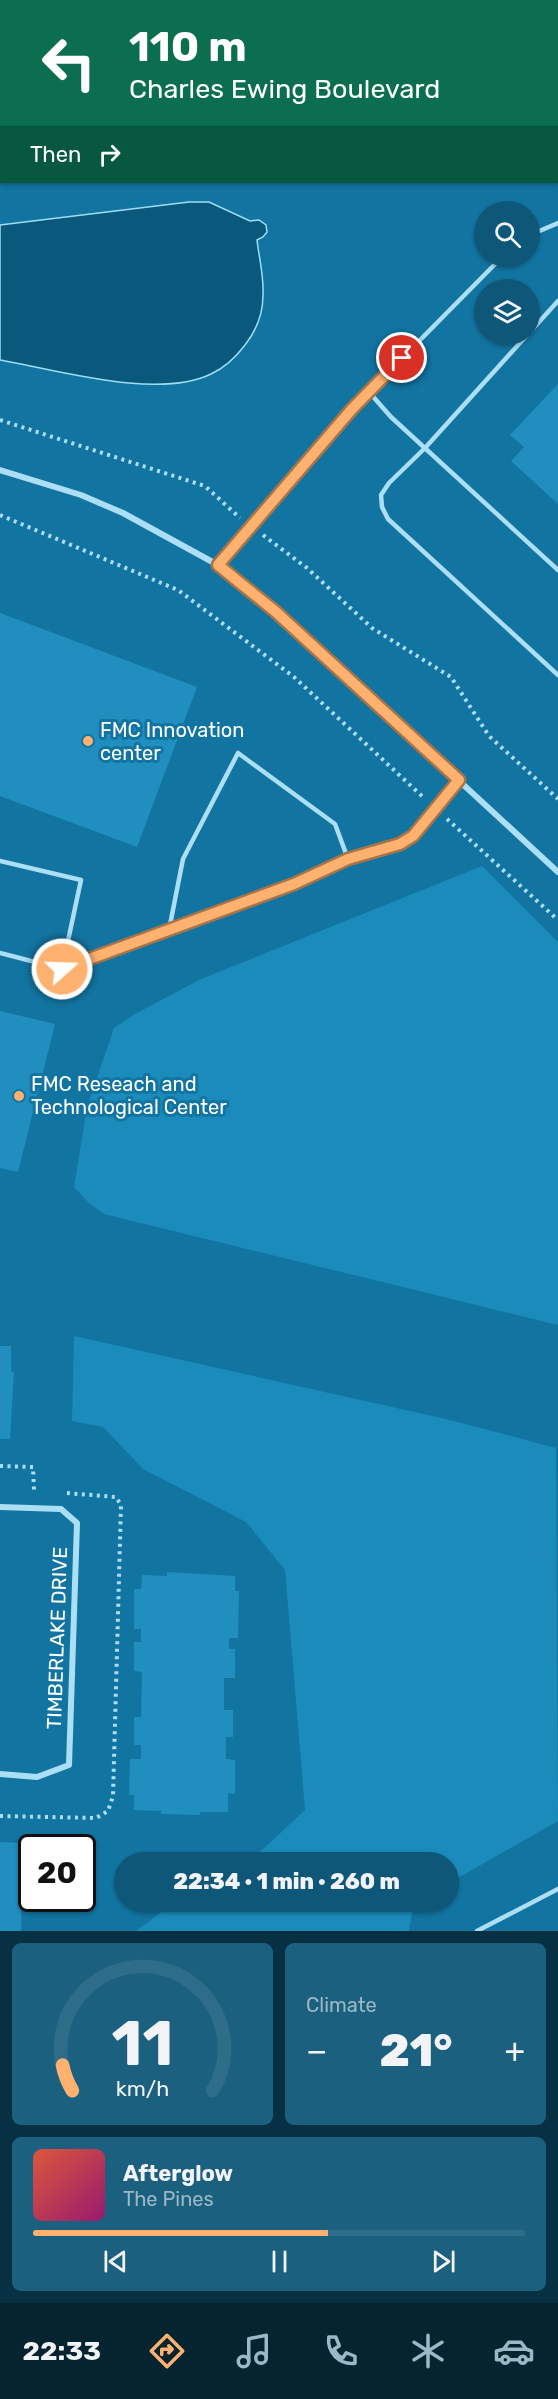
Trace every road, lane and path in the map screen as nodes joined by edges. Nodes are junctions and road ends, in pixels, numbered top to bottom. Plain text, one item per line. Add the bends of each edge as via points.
1 (558, 223) edge
2 (540, 231) edge
3 (492, 267) edge
4 (558, 301) edge
5 (540, 321) edge
6 (518, 345) edge
7 (369, 392) junction
8 (0, 420) edge
9 (425, 448) junction
10 (0, 470) edge
11 (0, 515) edge
12 (251, 527) junction
13 (218, 565) junction
14 (558, 570) edge
15 (558, 675) edge
16 (459, 780) junction
17 (558, 799) edge
18 (436, 808) junction
19 (348, 859) junction
20 (0, 861) edge
21 (558, 872) edge
22 (558, 920) edge
23 (169, 930) junction
24 (0, 953) edge
25 (62, 969) junction
26 (0, 1507) edge
27 (0, 1774) edge
28 (558, 1889) edge
29 (477, 1931) edge

1 - 2 lane
3 - 7 lane
4 - 5 lane
6 - 9 lane
7 - 9 lane
7 - 12 lane
8 - 12 path via 205,486
9 - 14 lane
9 - 15 lane via 381,495 388,519
10 - 13 street via 81,495 123,513
11 - 18 path via 178,590 294,677
12 - 13 lane
12 - 17 path via 307,568 372,628 451,677 489,736
13 - 16 street via 276,612
16 - 18 lane
16 - 21 street
18 - 19 lane via 413,836 400,844
18 - 22 path
19 - 23 lane via 294,884
19 - 23 lane via 335,824 238,753 183,859
20 - 25 lane via 81,880
23 - 25 lane
24 - 25 lane
26 - 27 street, TIMBERLAKE DRIVE via 61,1509 77,1523 69,1765 38,1777
28 - 29 lane

